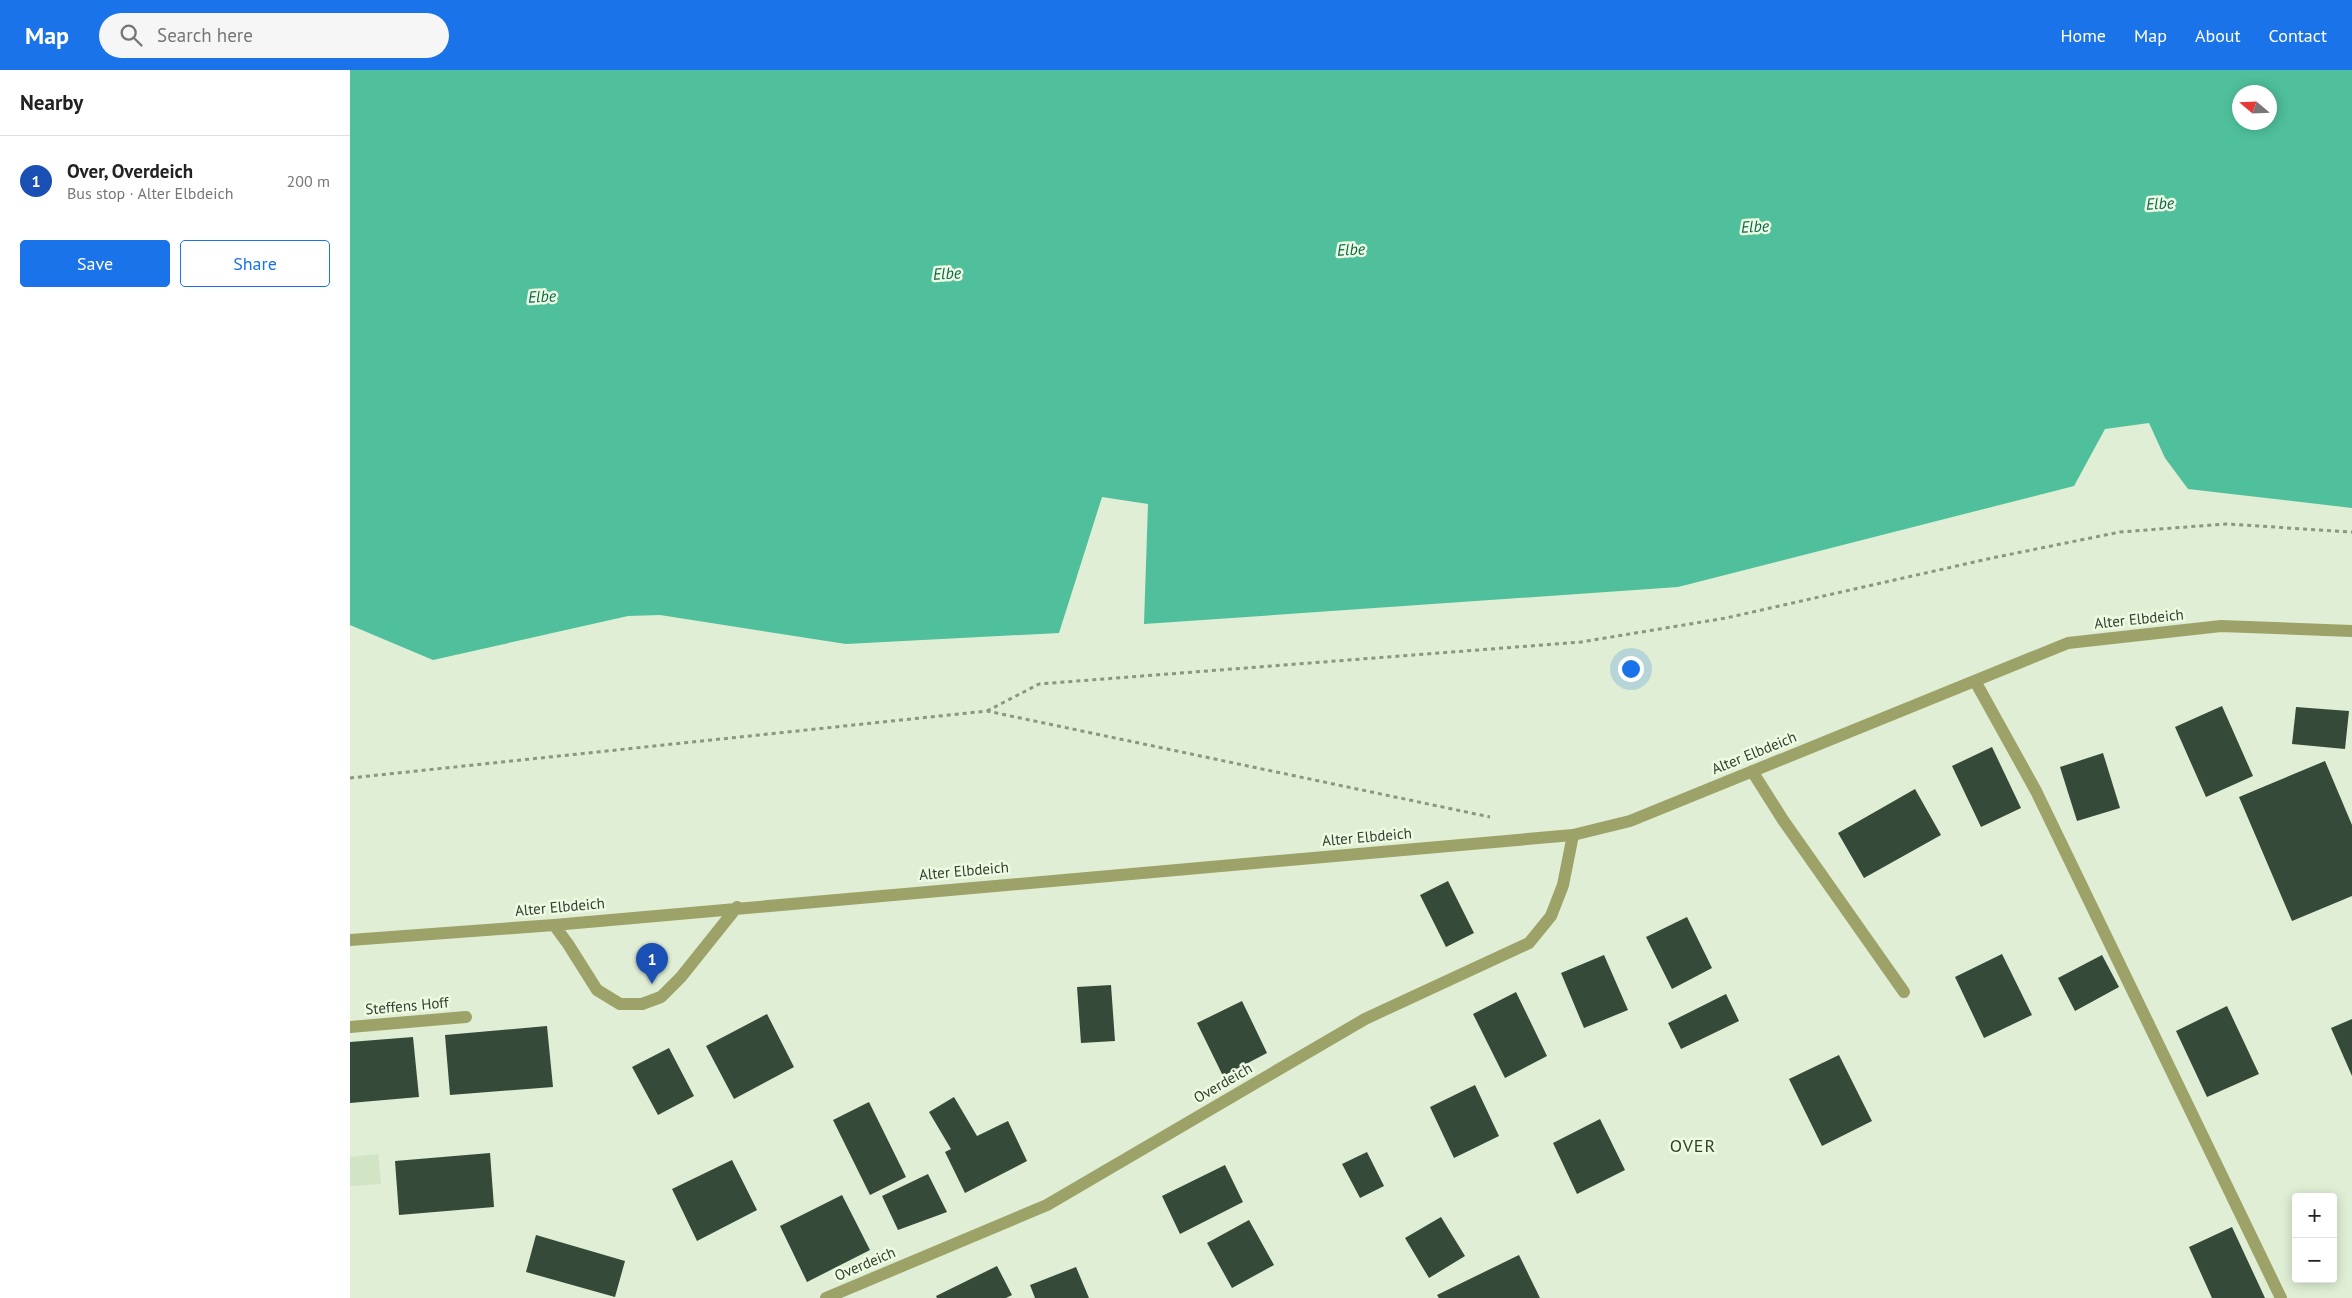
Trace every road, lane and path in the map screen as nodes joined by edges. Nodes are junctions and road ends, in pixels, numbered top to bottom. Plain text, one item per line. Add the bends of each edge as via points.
1 (2352, 532) edge
2 (2352, 631) edge
3 (1975, 681) junction
4 (987, 711) junction
5 (1752, 771) junction
6 (350, 778) edge
7 (1496, 818) dead end
8 (1573, 835) junction
9 (737, 907) junction
10 (554, 925) junction
11 (350, 940) edge
12 (1904, 992) dead end
13 (466, 1018) dead end
14 (350, 1027) edge
15 (826, 1298) edge
16 (2281, 1298) edge

1 - 4 path via 2226,524 2120,532 1726,618 1582,642 1039,684
2 - 3 street, Alter Elbdeich via 2221,626 2068,642
3 - 5 street, Alter Elbdeich
3 - 16 street via 2036,791
4 - 6 path
4 - 7 path
5 - 8 street, Alter Elbdeich via 1630,821
5 - 12 street
8 - 9 street, Alter Elbdeich
8 - 15 street, Overdeich via 1551,916 1528,942 1365,1019 1047,1205
9 - 10 street, Alter Elbdeich
9 - 10 street via 681,977 661,997 642,1004 620,1004 597,990
10 - 11 street, Alter Elbdeich
13 - 14 street, Steffens Hoff

